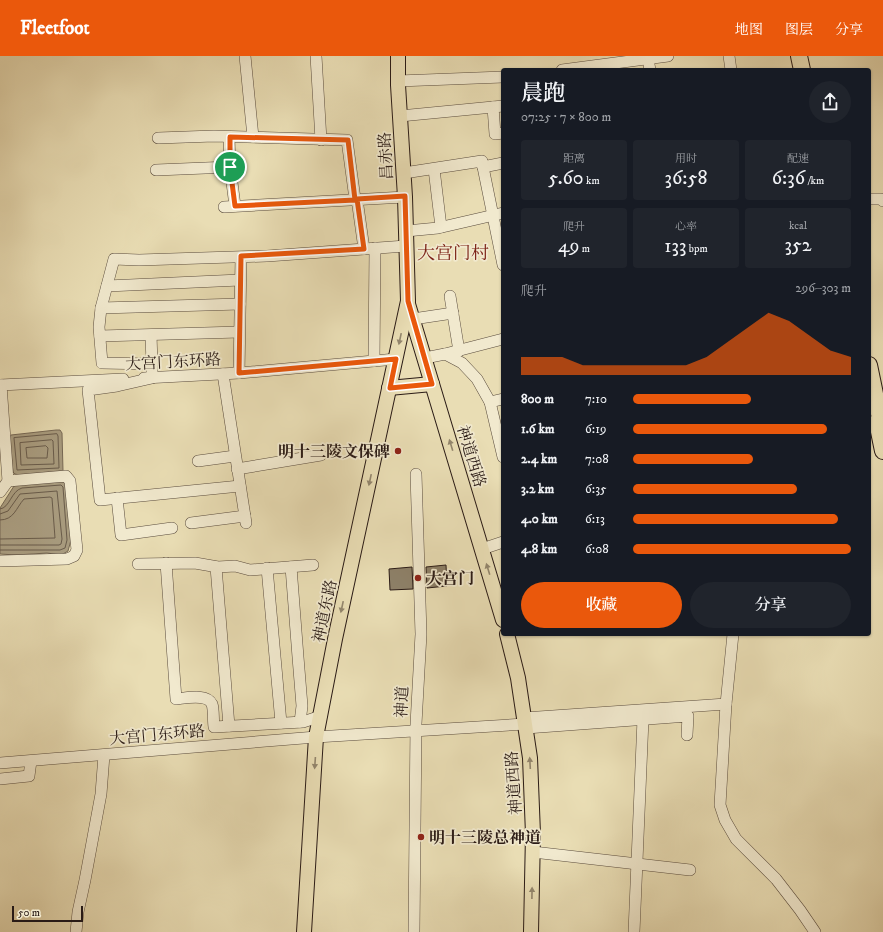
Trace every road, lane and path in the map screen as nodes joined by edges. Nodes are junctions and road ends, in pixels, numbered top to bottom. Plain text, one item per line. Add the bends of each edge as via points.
1 (246, 56) edge
2 (316, 56) edge
3 (398, 56) edge
4 (668, 56) edge
5 (729, 56) edge
6 (799, 56) edge
7 (805, 56) edge
8 (648, 59) junction
9 (578, 68) edge
10 (650, 68) edge
11 (731, 68) edge
12 (802, 68) edge
13 (808, 68) edge
14 (501, 77) edge
15 (398, 81) junction
16 (498, 107) edge
17 (400, 116) junction
18 (501, 133) edge
19 (230, 137) junction
20 (253, 137) junction
21 (158, 138) dead end
22 (321, 140) junction
23 (501, 163) edge
24 (230, 167) junction
25 (483, 167) junction
26 (434, 169) junction
27 (156, 170) dead end
28 (404, 173) junction
29 (405, 196) junction
30 (356, 199) junction
31 (871, 199) edge
32 (883, 201) edge
33 (498, 214) edge
34 (441, 227) junction
35 (406, 231) junction
36 (501, 245) edge
37 (406, 246) junction
38 (369, 249) junction
39 (241, 256) junction
40 (240, 280) junction
41 (107, 286) junction
42 (450, 296) dead end
43 (408, 301) junction
44 (240, 304) junction
45 (101, 308) junction
46 (453, 313) junction
47 (413, 319) junction
48 (239, 332) junction
49 (151, 335) junction
50 (100, 336) junction
51 (501, 340) edge
52 (459, 351) junction
53 (445, 354) junction
54 (425, 358) junction
55 (396, 359) junction
56 (374, 361) junction
57 (152, 364) junction
58 (239, 373) junction
59 (223, 374) junction
60 (152, 378) junction
61 (432, 384) junction
62 (1, 385) edge
63 (871, 387) edge
64 (390, 388) junction
65 (871, 388) edge
66 (501, 399) edge
67 (490, 402) junction
68 (883, 433) edge
69 (501, 449) edge
70 (883, 451) edge
71 (321, 454) dead end
72 (235, 456) junction
73 (198, 461) dead end
74 (237, 469) junction
75 (416, 474) dead end
76 (8, 481) junction
77 (240, 486) junction
78 (0, 492) edge
79 (116, 498) junction
80 (191, 523) dead end
81 (172, 528) dead end
82 (501, 543) edge
83 (482, 549) junction
84 (0, 561) edge
85 (166, 563) junction
86 (138, 564) dead end
87 (313, 564) dead end
88 (290, 566) junction
89 (216, 567) junction
90 (267, 568) junction
91 (501, 613) edge
92 (508, 636) edge
93 (733, 636) edge
94 (726, 704) junction
95 (321, 716) junction
96 (643, 719) junction
97 (300, 722) junction
98 (281, 723) junction
99 (525, 723) junction
100 (229, 726) junction
101 (214, 727) junction
102 (416, 732) junction
103 (687, 735) dead end
104 (316, 737) junction
105 (215, 746) junction
106 (104, 755) junction
107 (31, 761) junction
108 (0, 763) edge
109 (0, 778) edge
110 (533, 852) junction
111 (637, 864) junction
112 (690, 870) dead end
113 (76, 932) edge
114 (304, 932) edge
115 (414, 932) edge
116 (531, 932) edge
117 (634, 932) edge
118 (815, 932) edge

1 - 20 street
2 - 22 street
3 - 15 main road, 昌赤路
4 - 8 street
5 - 11 street
6 - 12 highway
7 - 13 highway
8 - 9 street
8 - 10 street
14 - 15 street
15 - 17 main road, 昌赤路
16 - 17 street
16 - 18 street via 495,134
17 - 28 main road, 昌赤路
19 - 20 street
19 - 21 street
19 - 24 street
20 - 22 street
22 - 30 street via 348,140
23 - 25 street
24 - 27 street
24 - 30 street via 229,206
25 - 26 street via 482,161
25 - 33 street
26 - 28 street
26 - 34 street
28 - 29 main road, 昌赤路
29 - 30 street
29 - 35 main road, 昌赤路
30 - 38 street
31 - 32 street
33 - 34 street
33 - 36 street
34 - 35 street
35 - 37 main road, 昌赤路
37 - 38 street
37 - 43 main road, 昌赤路
38 - 39 street
38 - 56 street
39 - 40 street
39 - 41 street via 114,259
40 - 41 street
40 - 44 street
41 - 45 street
42 - 46 street
43 - 47 main road, 神道西路
43 -> 55 main road, 神道东路
44 - 45 street
44 - 48 street
45 - 50 street
46 - 47 street
46 - 52 street
47 - 54 main road, 神道西路
48 - 49 street
48 - 58 street
49 - 50 street
49 - 57 street
50 - 57 street via 102,363
51 - 52 street
52 - 53 street
53 - 54 street
53 - 67 street via 462,364 477,379
54 - 61 main road, 神道西路
55 - 56 street, 大宫门东环路
55 - 64 main road, 神道东路
56 - 58 street, 大宫门东环路
57 - 60 street
58 - 59 street, 大宫门东环路
59 - 60 street, 大宫门东环路
59 - 72 street
60 - 62 street, 大宫门东环路
60 - 79 street via 88,390 100,500
61 - 64 main road via 412,389
83 -> 61 main road, 神道西路
62 - 76 street
63 - 68 highway
64 -> 95 main road, 神道东路 via 335,639
65 - 70 highway
66 - 67 street
67 - 69 street
71 - 74 street
72 - 73 street
72 - 74 street
74 - 77 street
75 - 102 street, 神道 via 421,634
76 - 78 street
76 - 84 street via 66,476 70,481 77,550 74,556 67,558
77 - 79 street
77 - 80 street via 245,519
79 - 81 street via 121,535
82 - 83 street
91 -> 83 main road, 神道西路
85 - 86 street
85 - 89 street via 195,563
85 - 101 street via 176,699 206,699 212,704
87 - 88 street
88 - 90 street
88 - 97 street via 301,699
89 - 90 street via 235,566 250,570
89 - 100 street
90 - 98 street
92 - 99 main road, 神道西路 via 518,678
93 - 94 street
94 - 99 street
94 - 118 street via 720,806 724,820 736,839 776,879
95 - 97 street
95 - 104 main road, 神道东路
96 - 99 street
96 - 103 street via 688,716
96 - 111 street
97 - 98 street
98 - 100 street
99 - 102 street, 大宫门东环路
110 -> 99 main road, 神道西路 via 530,758
100 - 101 street
101 - 105 street
102 - 104 street, 大宫门东环路
102 - 115 street, 神道
104 - 105 street, 大宫门东环路
104 -> 114 main road, 神道东路
105 - 106 street, 大宫门东环路
106 - 107 street, 大宫门东环路
106 - 113 street via 101,794
107 - 108 street, 大宫门东环路
107 - 109 street via 29,776
110 - 111 street
116 -> 110 main road, 神道西路
111 - 112 street
111 - 117 street

